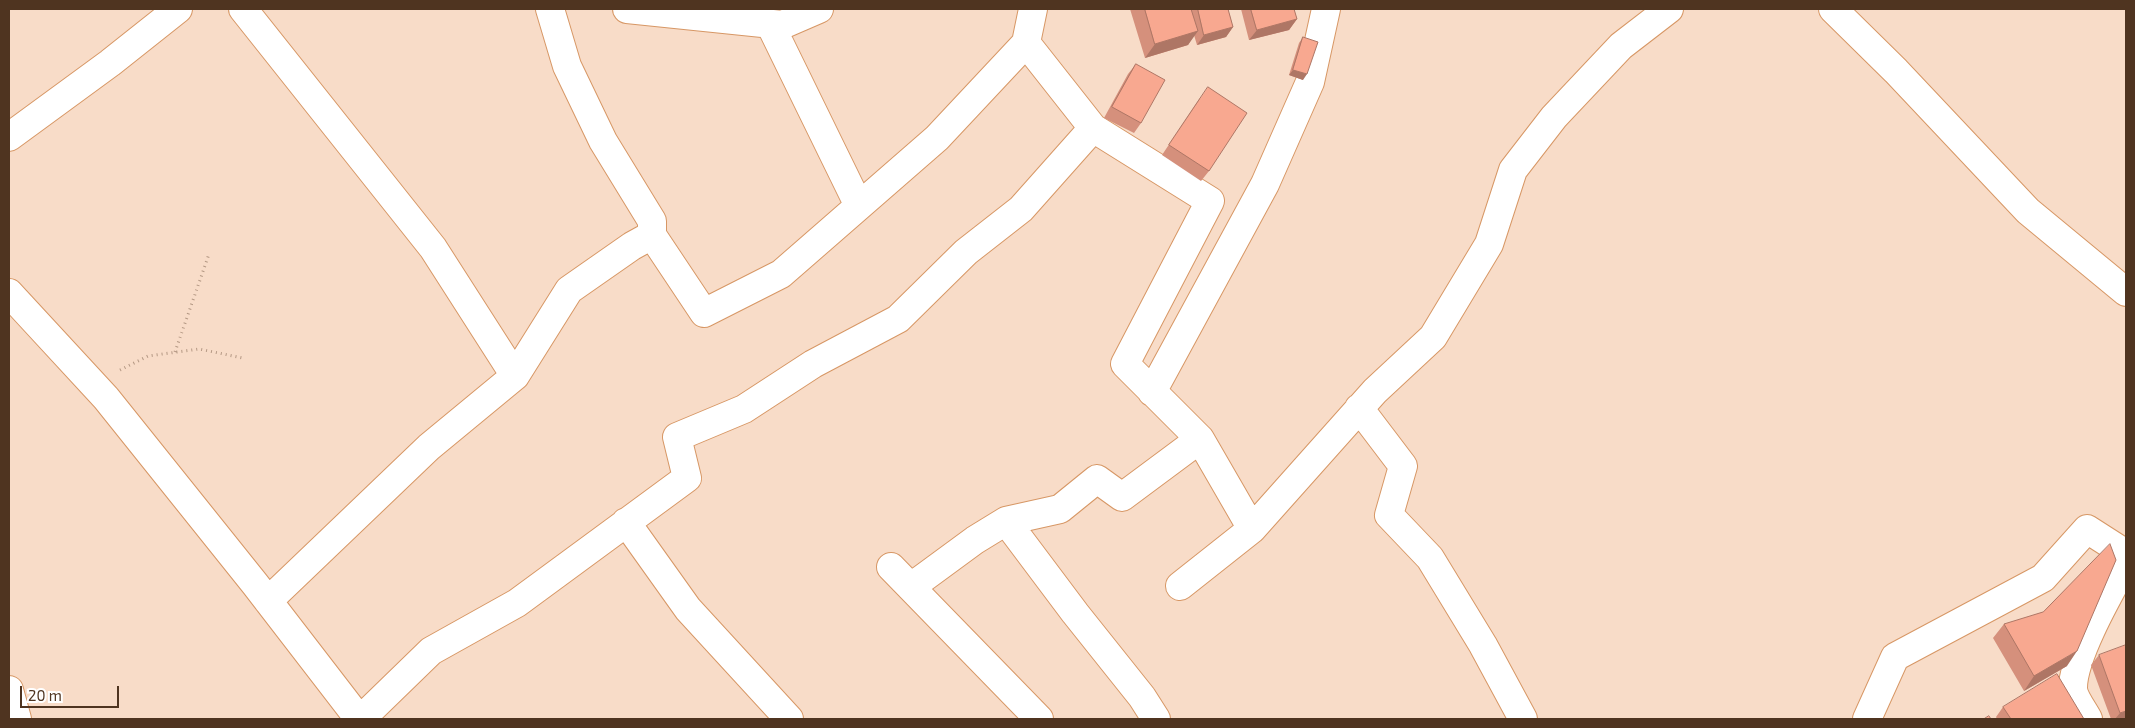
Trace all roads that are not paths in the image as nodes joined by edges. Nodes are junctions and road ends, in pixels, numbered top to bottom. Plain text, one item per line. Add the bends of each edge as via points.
1 (178, 9) edge
2 (244, 9) edge
3 (550, 9) edge
4 (627, 9) edge
5 (819, 9) edge
6 (1033, 9) edge
7 (1326, 9) edge
8 (1669, 9) edge
9 (1833, 9) edge
10 (770, 24) junction
11 (1026, 43) junction
12 (1093, 128) junction
13 (9, 137) edge
14 (859, 206) junction
15 (652, 235) junction
16 (2126, 292) edge
17 (9, 293) edge
18 (515, 376) junction
19 (1152, 392) junction
20 (1359, 408) junction
21 (1200, 440) junction
22 (1006, 521) junction
23 (626, 522) junction
24 (1252, 529) junction
25 (2126, 554) edge
26 (2126, 563) edge
27 (891, 567) dead end
28 (1180, 586) dead end
29 (911, 587) junction
30 (268, 601) junction
31 (9, 690) edge
32 (17, 719) edge
33 (360, 719) edge
34 (789, 719) edge
35 (1039, 719) edge
36 (1156, 719) edge
37 (1523, 719) edge
38 (1867, 719) edge
39 (2088, 719) edge

1 - 13 street
2 - 18 street via 434,248
3 - 15 street via 567,66 603,141 652,221
4 - 10 street
5 - 10 street via 782,25
6 - 11 street
7 - 19 street via 1310,82 1265,184
8 - 20 street via 1621,46 1554,117 1513,170 1490,244 1434,337
9 - 16 street via 1896,70 2028,211
10 - 14 street
11 - 12 street
11 - 14 street via 937,138
12 - 19 street via 1210,201 1125,364
12 - 23 street via 1022,209 966,252 898,318 813,364 744,410 677,437 687,478
14 - 15 street via 781,274 704,313
15 - 18 street via 570,290
17 - 30 street via 93,383
18 - 30 street via 429,447
19 - 21 street
20 - 24 street
20 - 37 street via 1403,466 1389,515 1430,558
21 - 22 street via 1122,497 1097,479 1060,509
21 - 24 street
22 - 29 street via 974,540
22 - 36 street
23 - 33 street via 517,603 431,652
23 - 34 street via 688,609
24 - 28 street
25 - 38 street via 2087,529 2043,578 1895,657
26 - 39 street via 2081,656 2073,689
27 - 29 street
29 - 35 street
30 - 33 street
31 - 32 street

